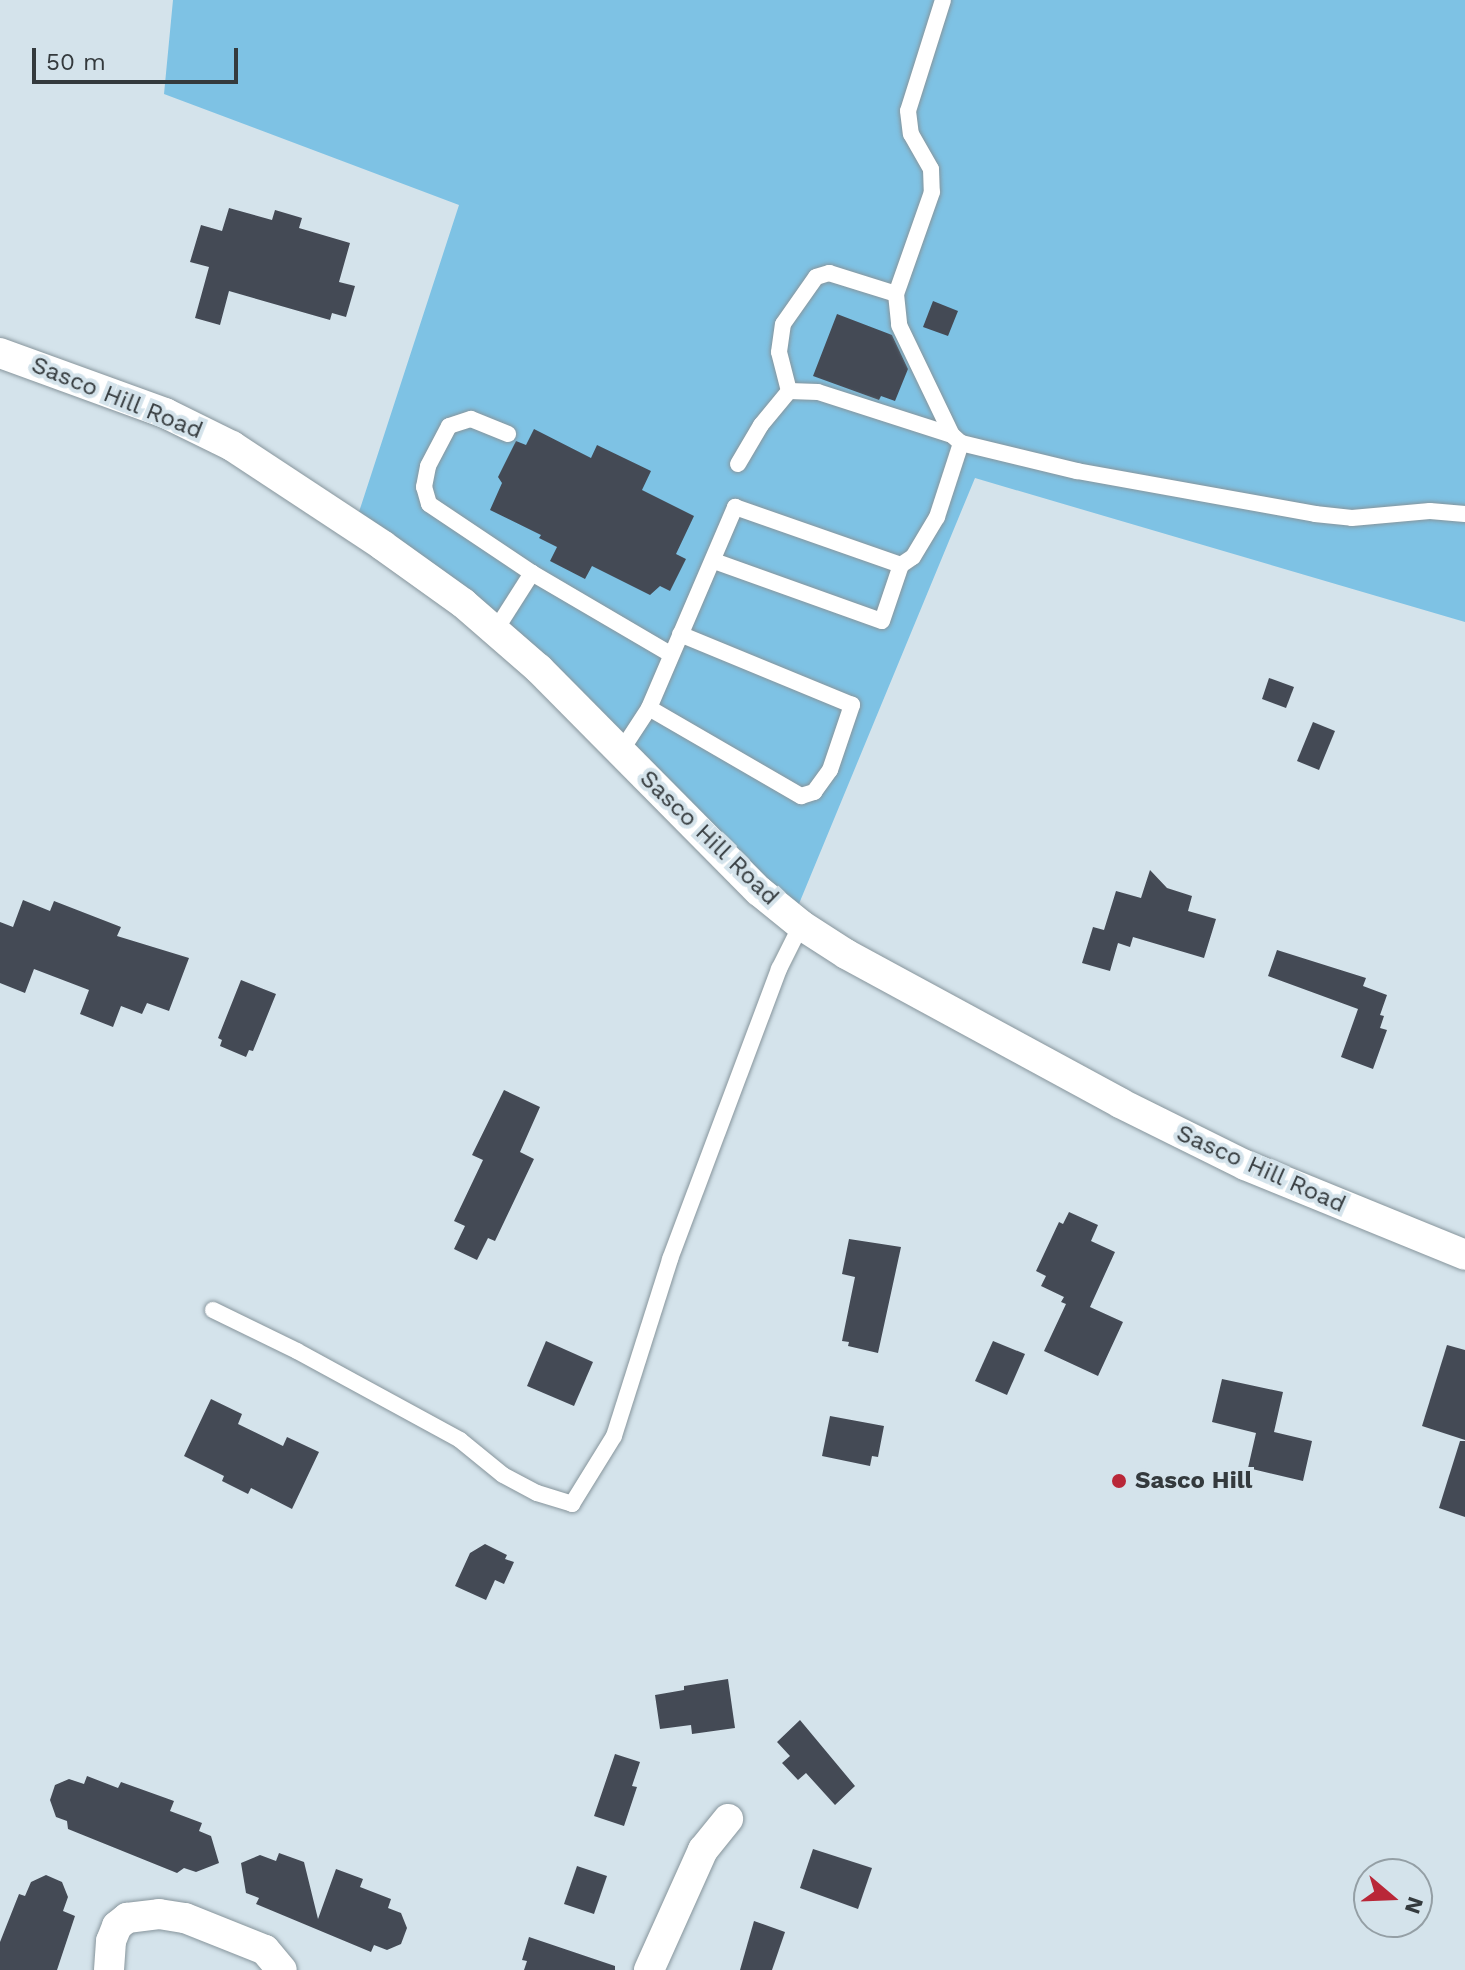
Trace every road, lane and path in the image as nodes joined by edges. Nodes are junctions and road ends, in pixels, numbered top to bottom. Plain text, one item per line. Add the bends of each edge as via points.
1 (943, 0) edge
2 (896, 294) junction
3 (0, 353) edge
4 (789, 391) junction
5 (508, 434) dead end
6 (957, 439) junction
7 (738, 464) dead end
8 (1465, 514) edge
9 (714, 561) junction
10 (901, 565) junction
11 (532, 573) junction
12 (495, 631) junction
13 (680, 634) junction
14 (670, 654) junction
15 (649, 708) junction
16 (621, 751) junction
17 (801, 925) junction
18 (1465, 1255) edge
19 (213, 1310) dead end
20 (728, 1819) dead end
21 (109, 1970) edge
22 (282, 1970) edge
23 (649, 1970) edge

1 - 2 lane via 908,111 911,134 931,169 932,192
2 - 4 lane via 829,273 816,277 783,324 779,352
2 - 6 lane via 899,325
3 - 12 street, Sasco Hill Road via 165,413 232,446 382,545
4 - 6 lane via 818,392
4 - 7 lane
5 - 11 lane via 471,419 449,426 428,466 424,487 429,504
6 - 8 lane via 1160,488 1315,514
6 - 10 lane via 937,517 913,557
9 - 10 lane via 735,507
9 - 10 lane via 882,621
9 - 13 lane
11 - 12 lane
11 - 14 lane
12 - 16 street, Sasco Hill Road
13 - 14 lane
13 - 15 lane via 852,705 830,770 814,792 801,796
14 - 15 lane
15 - 16 lane
16 - 17 street, Sasco Hill Road via 709,843
17 - 18 street, Sasco Hill Road via 1205,1146
17 - 19 lane via 779,969 670,1259 614,1436 572,1504 503,1475 447,1433
20 - 23 street via 703,1850
21 - 22 street via 117,1926 127,1918 159,1914 185,1918 265,1950

